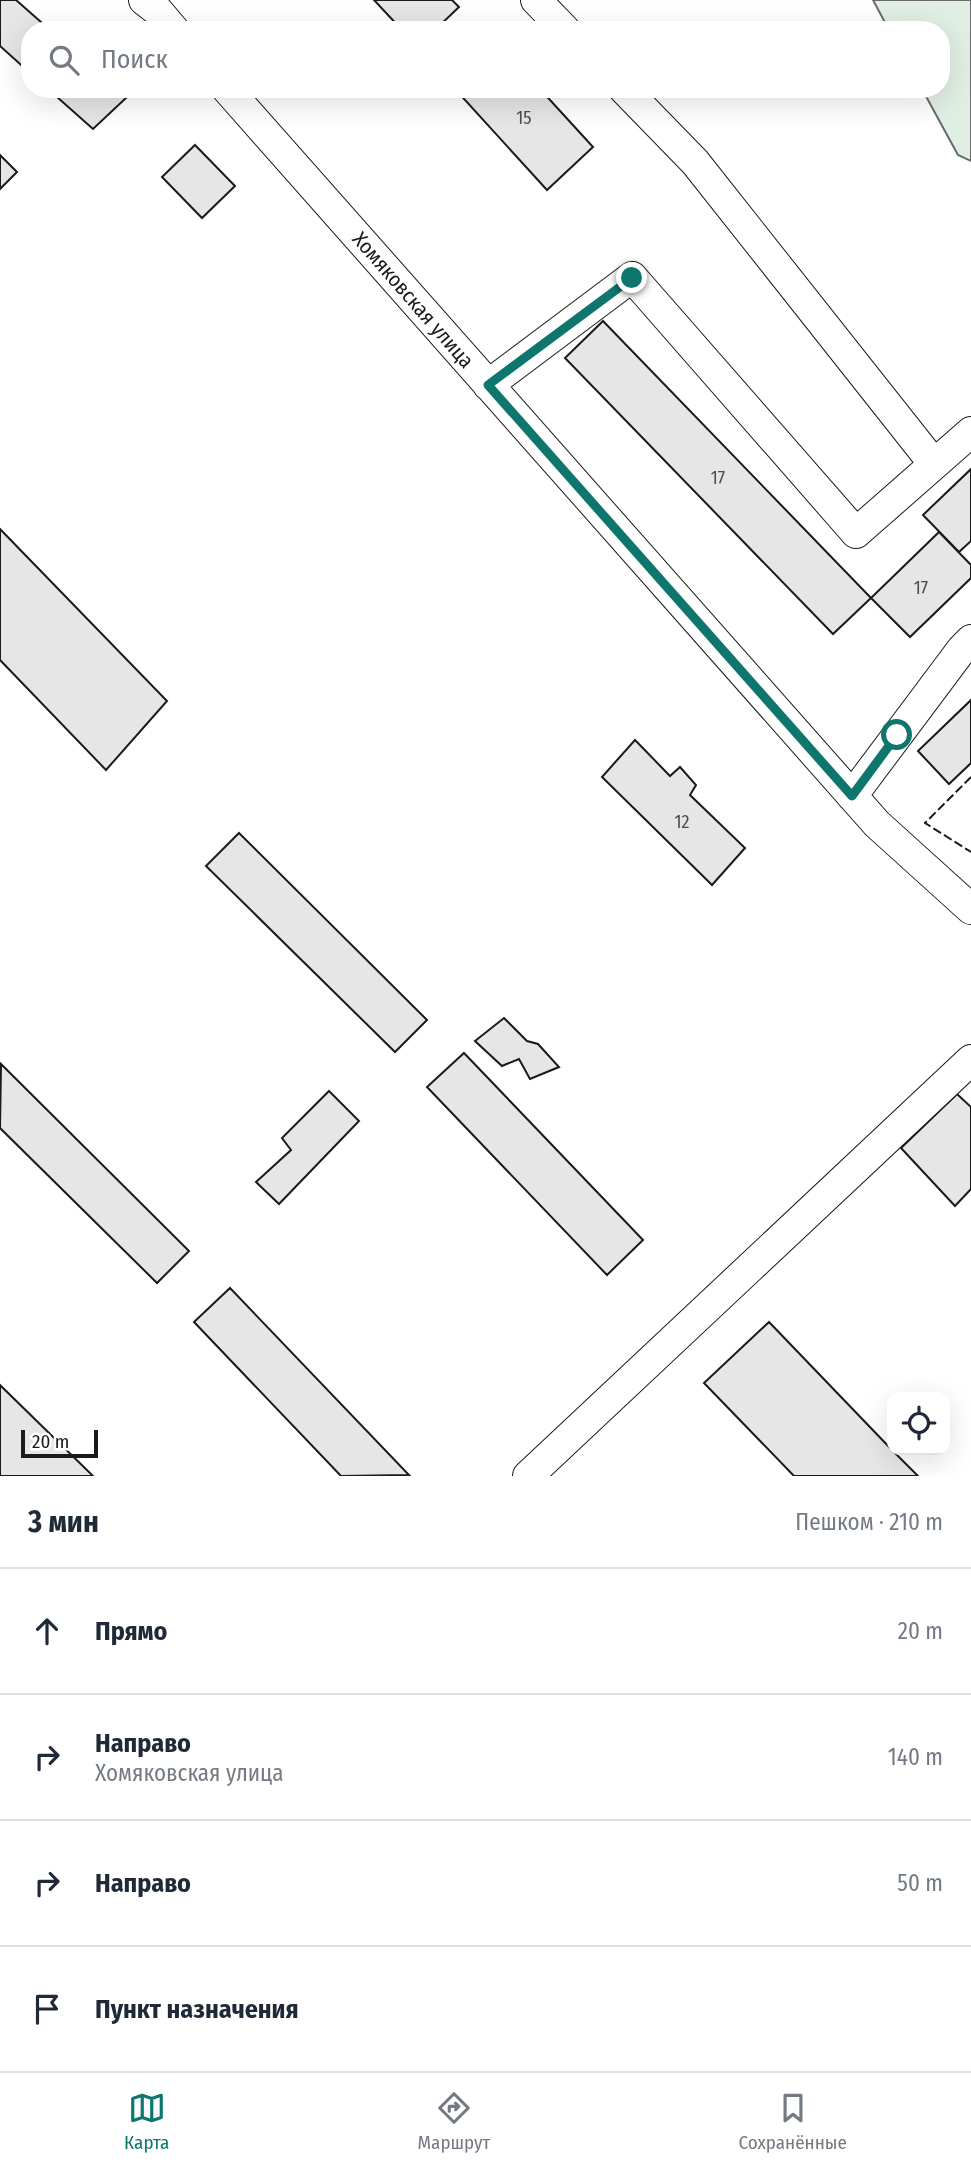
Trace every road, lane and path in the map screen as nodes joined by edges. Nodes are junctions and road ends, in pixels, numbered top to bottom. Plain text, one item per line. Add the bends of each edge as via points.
1 (144, 0) edge
2 (536, 0) edge
3 (166, 21) edge
4 (556, 21) edge
5 (235, 98) edge
6 (633, 98) edge
7 (488, 385) junction
8 (971, 432) edge
9 (934, 464) junction
10 (971, 640) edge
11 (852, 796) junction
12 (971, 909) edge
13 (971, 1060) edge
14 (528, 1476) edge

1 - 3 street
2 - 4 street
5 - 7 street, Хомяковская улица
6 - 9 street via 695,162
7 - 9 street via 632,278 856,533
7 - 11 street, Хомяковская улица
8 - 9 street
10 - 11 street
11 - 12 street, Хомяковская улица
13 - 14 street

